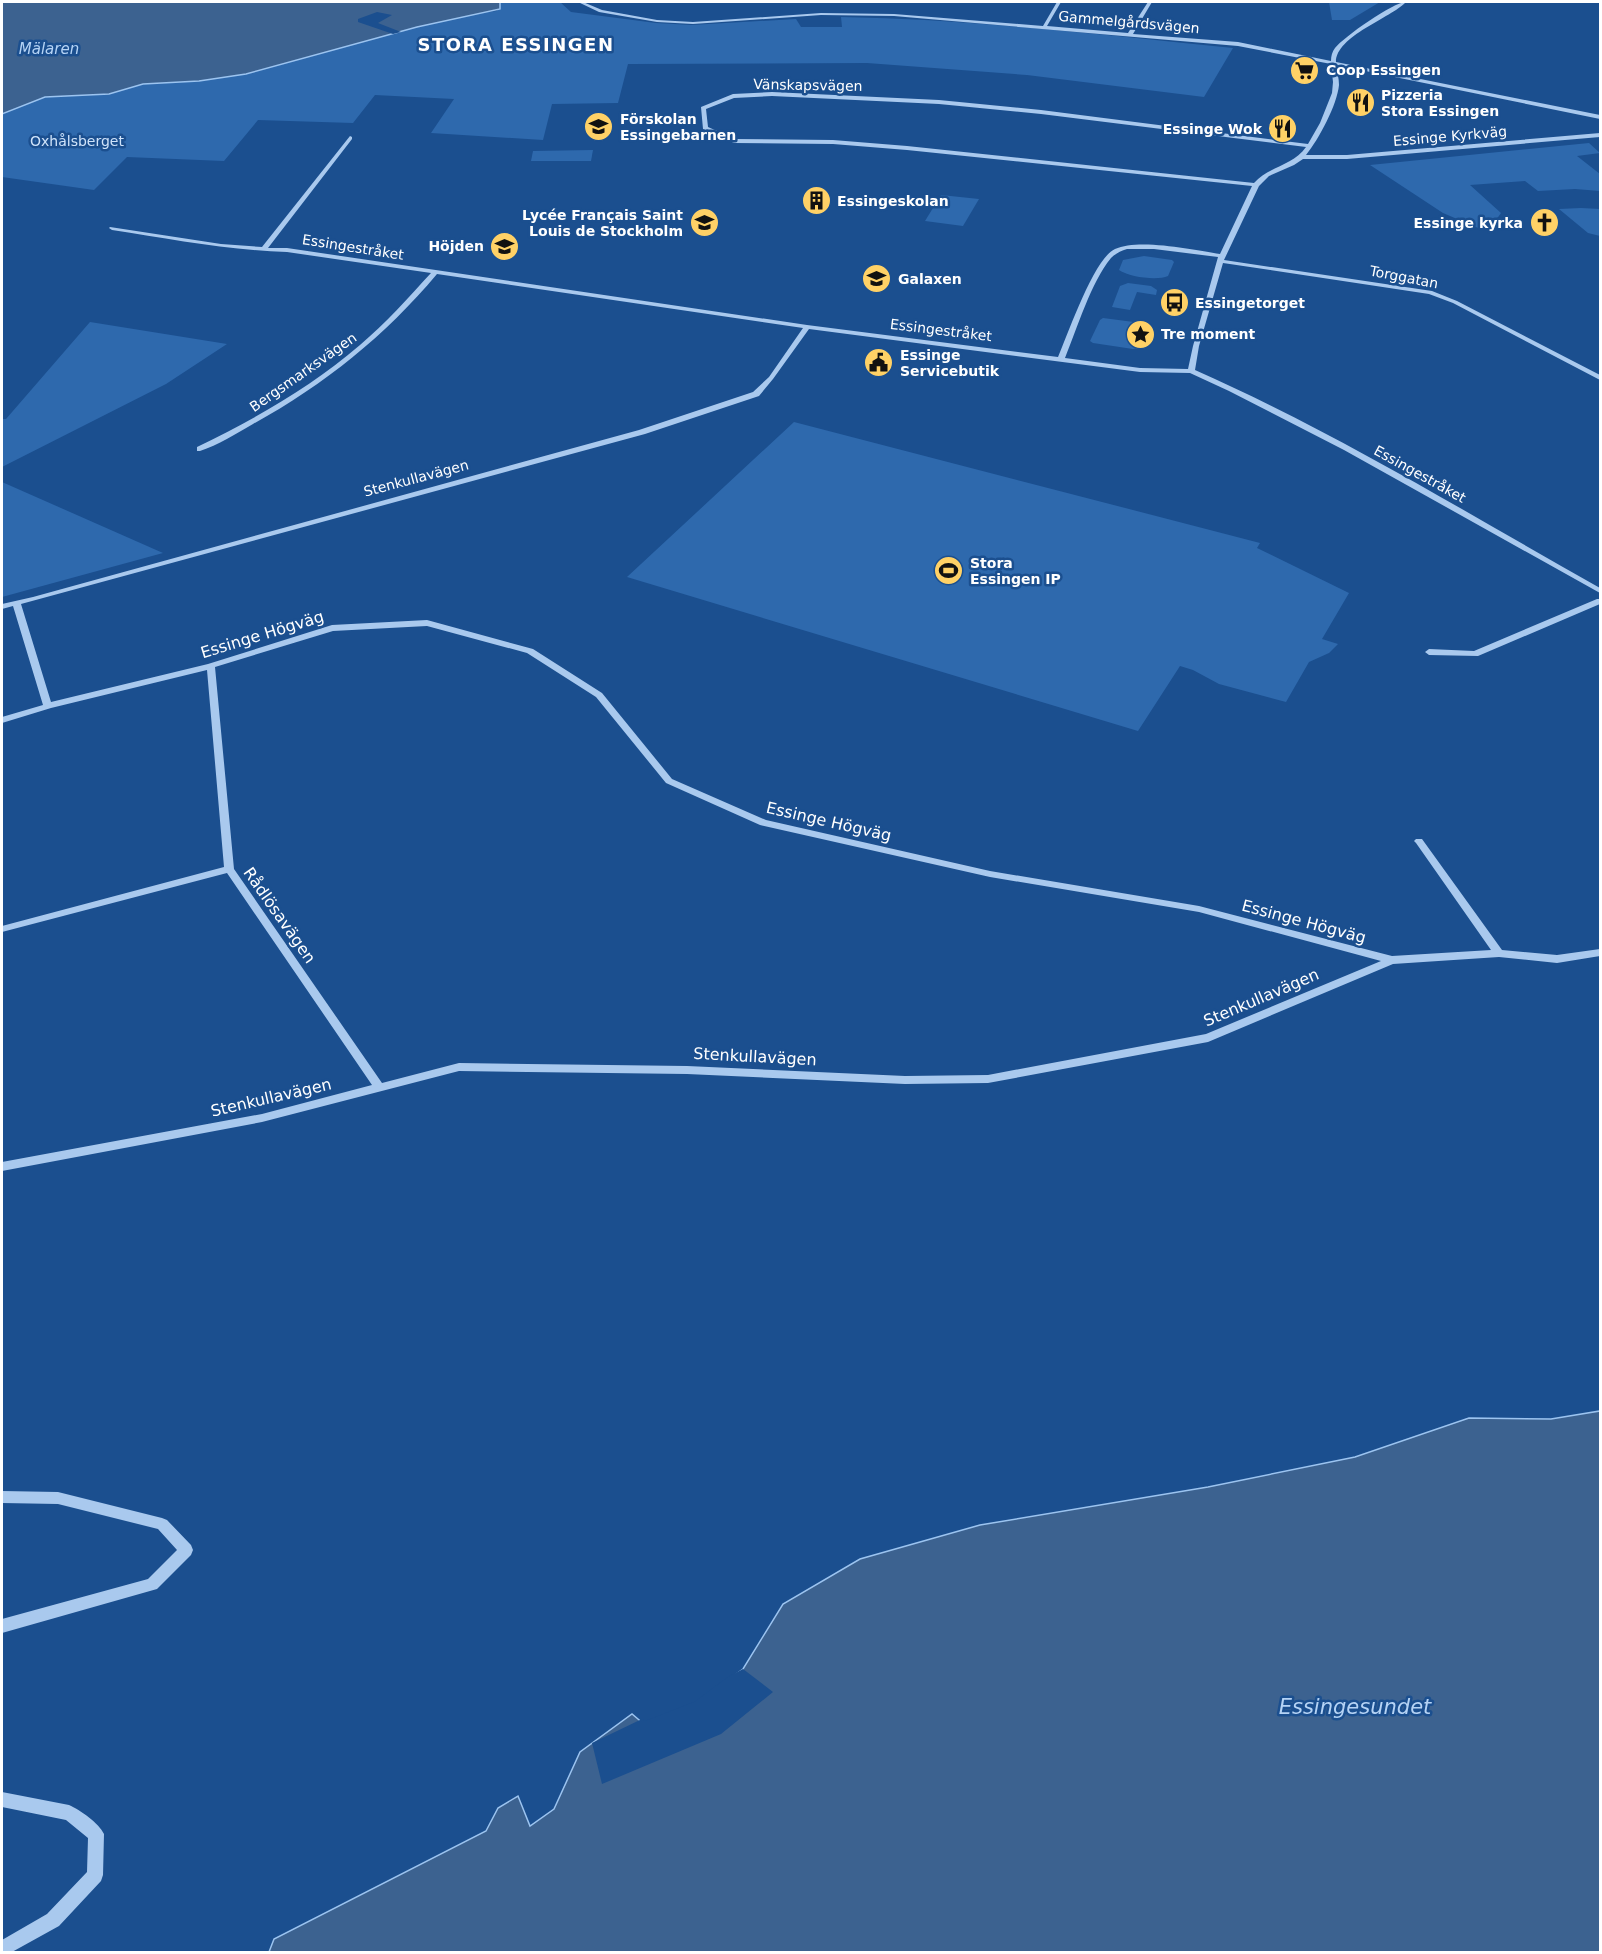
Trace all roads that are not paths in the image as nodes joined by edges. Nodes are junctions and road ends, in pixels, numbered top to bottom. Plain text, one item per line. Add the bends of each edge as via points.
1 (580, 2) edge
2 (1059, 2) edge
3 (1150, 2) edge
4 (1404, 2) edge
5 (1045, 26) junction
6 (1130, 34) junction
7 (1334, 62) junction
8 (1600, 117) edge
9 (1600, 135) edge
10 (350, 138) dead end
11 (1308, 146) junction
12 (1302, 158) junction
13 (1256, 185) junction
14 (112, 228) dead end
15 (263, 250) junction
16 (1222, 258) junction
17 (434, 274) junction
18 (807, 327) junction
19 (1061, 359) junction
20 (1191, 371) junction
21 (1600, 378) edge
22 (200, 449) dead end
23 (1600, 591) edge
24 (1600, 601) edge
25 (16, 603) junction
26 (2, 606) edge
27 (1430, 652) dead end
28 (211, 666) junction
29 (48, 705) junction
30 (2, 720) edge
31 (1419, 841) dead end
32 (230, 868) junction
33 (2, 929) edge
34 (1499, 953) junction
35 (1600, 953) edge
36 (1392, 960) junction
37 (380, 1088) junction
38 (2, 1167) edge
39 (2, 1497) edge
40 (2, 1626) edge
41 (2, 1800) edge
42 (2, 1949) edge

1 - 5 street, Gammelgårdsvägen via 617,14 693,23 859,14
2 - 5 street
3 - 6 street
4 - 7 street via 1351,36 1333,56
5 - 6 street, Gammelgårdsvägen
6 - 7 street, Gammelgårdsvägen via 1238,44
7 - 8 street, Gammelgårdsvägen
7 - 11 street via 1336,88
9 - 12 street, Essinge Kyrkväg
10 - 15 street, Essingestråket
11 - 12 street
11 - 13 street, Vänskapsvägen via 939,102 772,94 733,96 703,108 705,128 734,141 833,142 907,148
12 - 13 street via 1262,177
13 - 16 street
14 - 15 street, Essingestråket
15 - 17 street, Essingestråket via 287,250
16 - 19 street via 1141,247 1116,250 1102,262
16 - 20 street
16 - 21 street, Torggatan via 1430,292
17 - 18 street, Essingestråket
17 - 22 street, Bergsmarksvägen via 353,355 250,424
18 - 19 street, Essingestråket
18 - 25 street, Stenkullavägen via 756,394 630,435
19 - 20 street, Essingestråket via 1140,370
20 - 23 street, Essingestråket via 1347,448
24 - 27 street via 1475,654
25 - 26 street, Stenkullavägen
25 - 29 street
28 - 29 street, Essinge Högväg
28 - 32 street, Rådlösavägen
28 - 36 street, Essinge Högväg via 332,628 427,622 530,651 599,695 669,781 763,823 990,874 1199,909
29 - 30 street, Essinge Högväg
31 - 34 street
32 - 33 street
32 - 37 street, Rådlösavägen
34 - 35 street, Stenkullavägen via 1557,959
34 - 36 street, Stenkullavägen
36 - 37 street, Stenkullavägen via 1208,1038 988,1079 459,1067
37 - 38 street, Stenkullavägen via 262,1118
39 - 40 street via 58,1498 162,1524 186,1550 152,1584
41 - 42 street via 69,1814 96,1834 95,1875 53,1920

